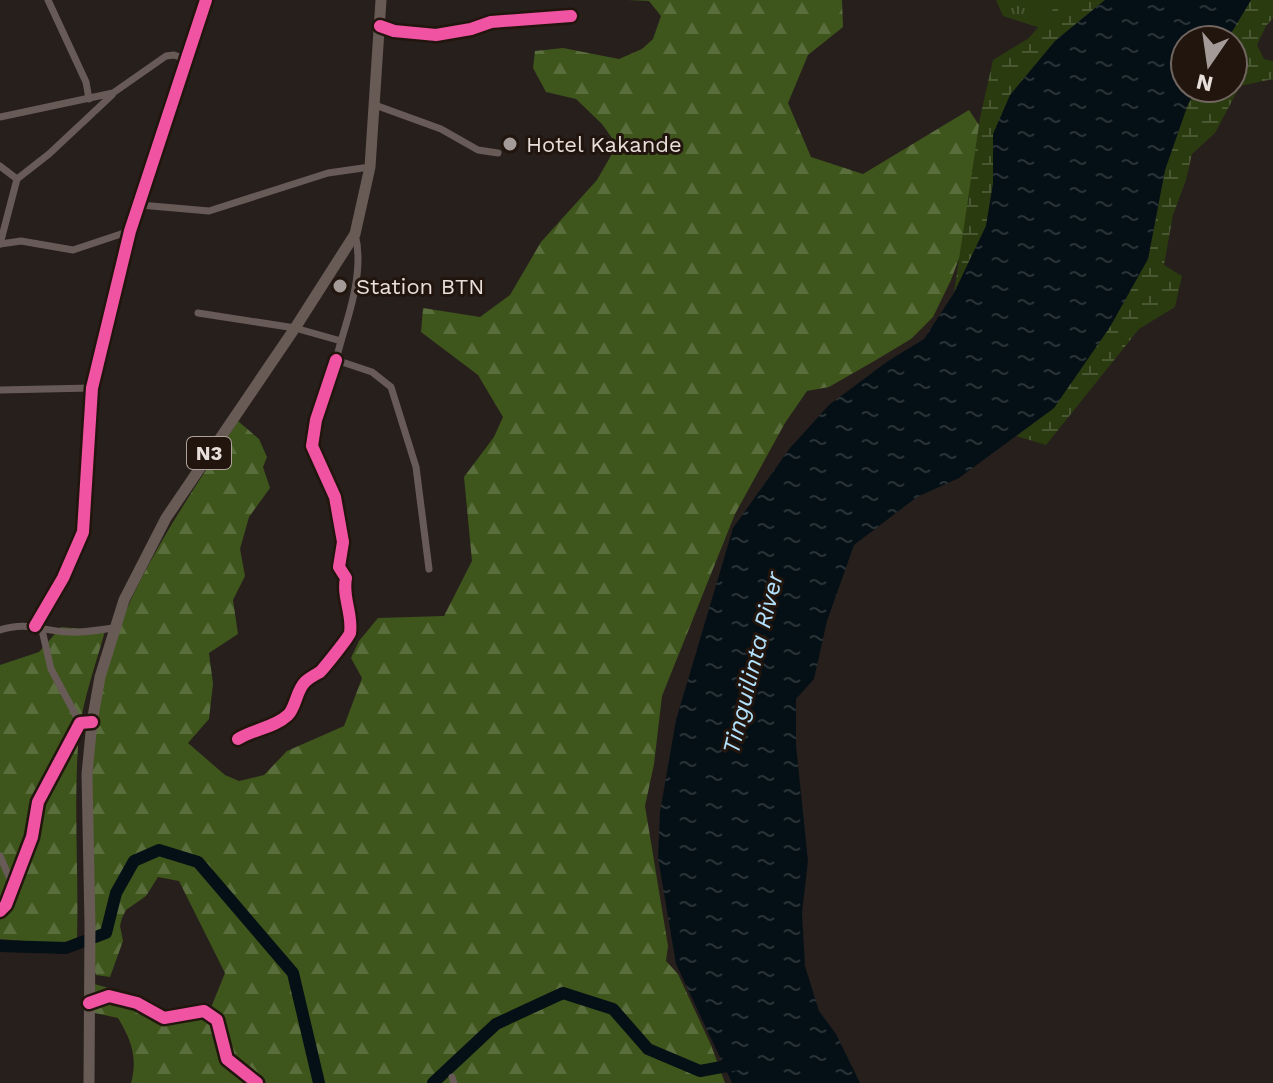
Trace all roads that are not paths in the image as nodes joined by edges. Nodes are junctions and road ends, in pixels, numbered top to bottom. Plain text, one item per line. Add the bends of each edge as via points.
1 (48, 0) edge
2 (206, 0) edge
3 (381, 0) edge
4 (571, 16) dead end
5 (380, 26) junction
6 (185, 59) junction
7 (113, 93) junction
8 (89, 99) junction
9 (375, 105) junction
10 (0, 117) edge
11 (498, 153) dead end
12 (0, 166) edge
13 (370, 167) junction
14 (17, 179) junction
15 (140, 205) junction
16 (130, 231) junction
17 (355, 234) junction
18 (0, 244) edge
19 (198, 313) dead end
20 (295, 328) junction
21 (341, 341) junction
22 (336, 360) junction
23 (92, 388) junction
24 (0, 390) edge
25 (429, 569) dead end
26 (39, 628) junction
27 (113, 628) junction
28 (0, 630) edge
29 (86, 723) junction
30 (238, 739) dead end
31 (0, 856) edge
32 (13, 886) junction
33 (0, 911) edge
34 (89, 1003) junction
35 (89, 1083) edge
36 (257, 1083) edge

1 - 8 street
2 - 6 street
3 - 5 highway, N3
4 - 5 street via 491,22 436,35
5 - 9 highway, N3
6 - 7 street via 166,56
6 - 15 street
7 - 8 street
7 - 14 street
8 - 10 street
9 - 11 street via 441,129 478,150
9 - 13 highway, N3
12 - 14 street
13 - 15 street via 335,171 209,211
13 - 17 highway, N3
14 - 18 street
15 - 16 street
16 - 18 street via 73,250 21,241
16 - 23 street
17 - 20 highway, N3
17 - 21 street via 359,250
19 - 20 street
20 - 21 street
20 - 27 highway, N3 via 166,518
21 - 22 street
22 - 25 street via 372,372 391,387 416,467
22 - 30 street via 312,446 335,497 349,638 323,670 305,682 290,713
23 - 24 street
23 - 26 street via 83,532
26 - 27 street
26 - 28 street via 25,624
26 - 29 street via 51,669
27 - 29 highway, N3
29 - 32 street via 38,802 32,837
29 - 34 highway, N3
31 - 32 street
32 - 33 street
34 - 35 highway, N3
34 - 36 street via 109,996 164,1018 204,1011 217,1020 227,1059

